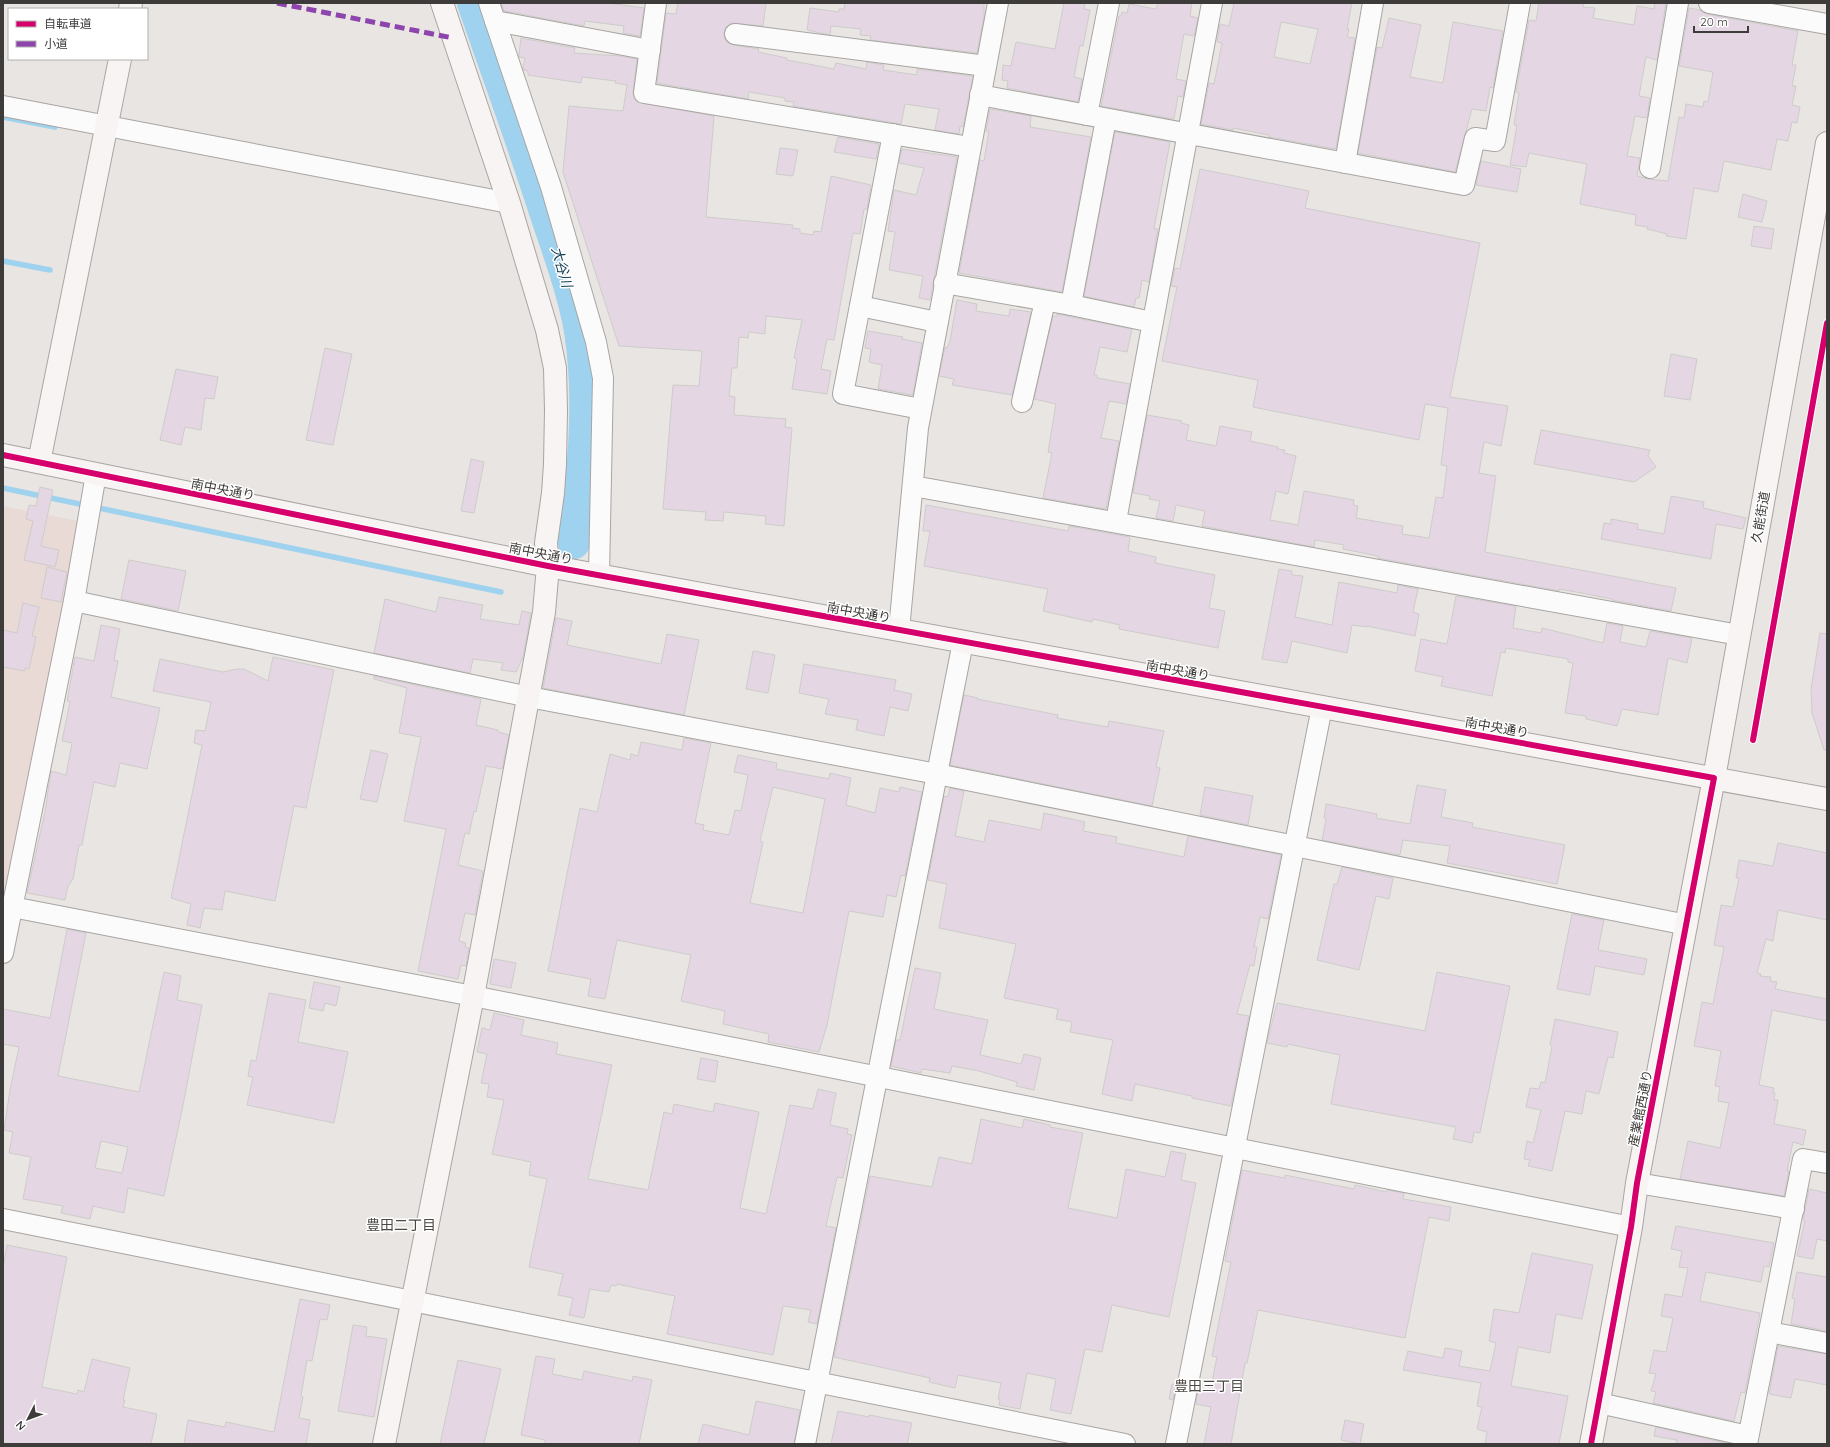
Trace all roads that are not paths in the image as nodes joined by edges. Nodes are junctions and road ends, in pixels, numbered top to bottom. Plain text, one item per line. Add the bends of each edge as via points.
1 (442, 3) edge
2 (656, 3) edge
3 (998, 3) edge
4 (1109, 3) edge
5 (1212, 3) edge
6 (1373, 3) edge
7 (1520, 3) edge
8 (1678, 3) edge
9 (1710, 3) edge
10 (492, 12) edge
11 (1827, 24) edge
12 (735, 34) dead end
13 (650, 50) junction
14 (120, 60) edge
15 (986, 66) junction
16 (980, 95) junction
17 (3, 106) edge
18 (1096, 117) junction
19 (108, 126) junction
20 (893, 134) junction
21 (1187, 134) junction
22 (1827, 143) edge
23 (970, 147) junction
24 (1345, 163) junction
25 (1650, 168) dead end
26 (1824, 180) edge
27 (508, 203) junction
28 (944, 283) junction
29 (1045, 301) junction
30 (1071, 305) junction
31 (860, 306) junction
32 (937, 322) junction
33 (1152, 322) junction
34 (1022, 402) dead end
35 (922, 409) junction
36 (3, 455) edge
37 (39, 462) junction
38 (96, 474) junction
39 (914, 486) junction
40 (1116, 521) junction
41 (548, 566) junction
42 (599, 575) junction
43 (74, 601) junction
44 (899, 630) junction
45 (1739, 635) junction
46 (963, 642) junction
47 (529, 697) junction
48 (1322, 707) junction
49 (937, 774) junction
50 (1714, 778) junction
51 (1827, 799) edge
52 (1295, 846) junction
53 (12, 907) junction
54 (1686, 925) junction
55 (3, 953) edge
56 (473, 996) junction
57 (878, 1078) junction
58 (1236, 1149) junction
59 (1827, 1163) edge
60 (1637, 1183) junction
61 (1794, 1209) junction
62 (3, 1219) edge
63 (1631, 1227) junction
64 (413, 1301) junction
65 (1769, 1332) junction
66 (1827, 1343) edge
67 (818, 1382) junction
68 (1599, 1403) junction
69 (1750, 1441) edge
70 (384, 1444) edge
71 (805, 1444) edge
72 (1125, 1444) edge
73 (1176, 1444) edge
74 (1591, 1444) edge

1 - 27 street
2 - 13 street
3 - 15 street
4 - 18 street
5 - 21 street
6 - 24 street
7 - 24 street via 1495,141 1475,138 1464,185
8 - 25 street
9 - 11 street
10 - 13 street
10 - 42 street via 551,187 596,342 603,378
12 - 15 street
13 - 20 street via 644,93
14 - 19 street
15 - 16 street
16 - 18 street
16 - 23 street
17 - 19 street
18 - 21 street
18 - 30 street
19 - 27 street
19 - 37 street
20 - 23 street
20 - 31 street
21 - 24 street
21 - 33 street
22 - 26 street, 久能街道
23 - 28 street
26 - 45 street, 久能街道
27 - 41 street via 547,330 555,368 555,457 546,543
28 - 29 street
28 - 32 street
29 - 30 street
29 - 34 street
30 - 33 street
31 - 32 street
31 - 35 street via 843,394
32 - 35 street
33 - 40 street
35 - 39 street via 918,428
36 - 37 street, 南中央通り
37 - 38 street, 南中央通り
38 - 41 street, 南中央通り
38 - 43 street
39 - 40 street
39 - 44 street
40 - 45 street
41 - 42 street, 南中央通り
41 - 47 street via 544,612
42 - 44 street, 南中央通り
43 - 47 street
43 - 53 street
44 - 46 street, 南中央通り
45 - 50 street, 久能街道
46 - 48 street, 南中央通り
46 - 49 street
47 - 49 street
47 - 56 street
48 - 50 street, 南中央通り
48 - 52 street
49 - 52 street
49 - 57 street
50 - 51 street
50 - 54 street, 産業館西通り
52 - 54 street
52 - 58 street
53 - 55 street
53 - 56 street
54 - 60 street, 産業館西通り
56 - 57 street
56 - 64 street
57 - 58 street
57 - 67 street
58 - 63 street
58 - 73 street
59 - 61 street via 1803,1160
60 - 61 street
60 - 63 street, 産業館西通り
61 - 65 street
62 - 64 street
63 - 68 street, 産業館西通り
64 - 67 street
64 - 70 street
65 - 66 street
65 - 69 street
67 - 71 street
67 - 72 street
68 - 69 street
68 - 74 street, 産業館西通り

